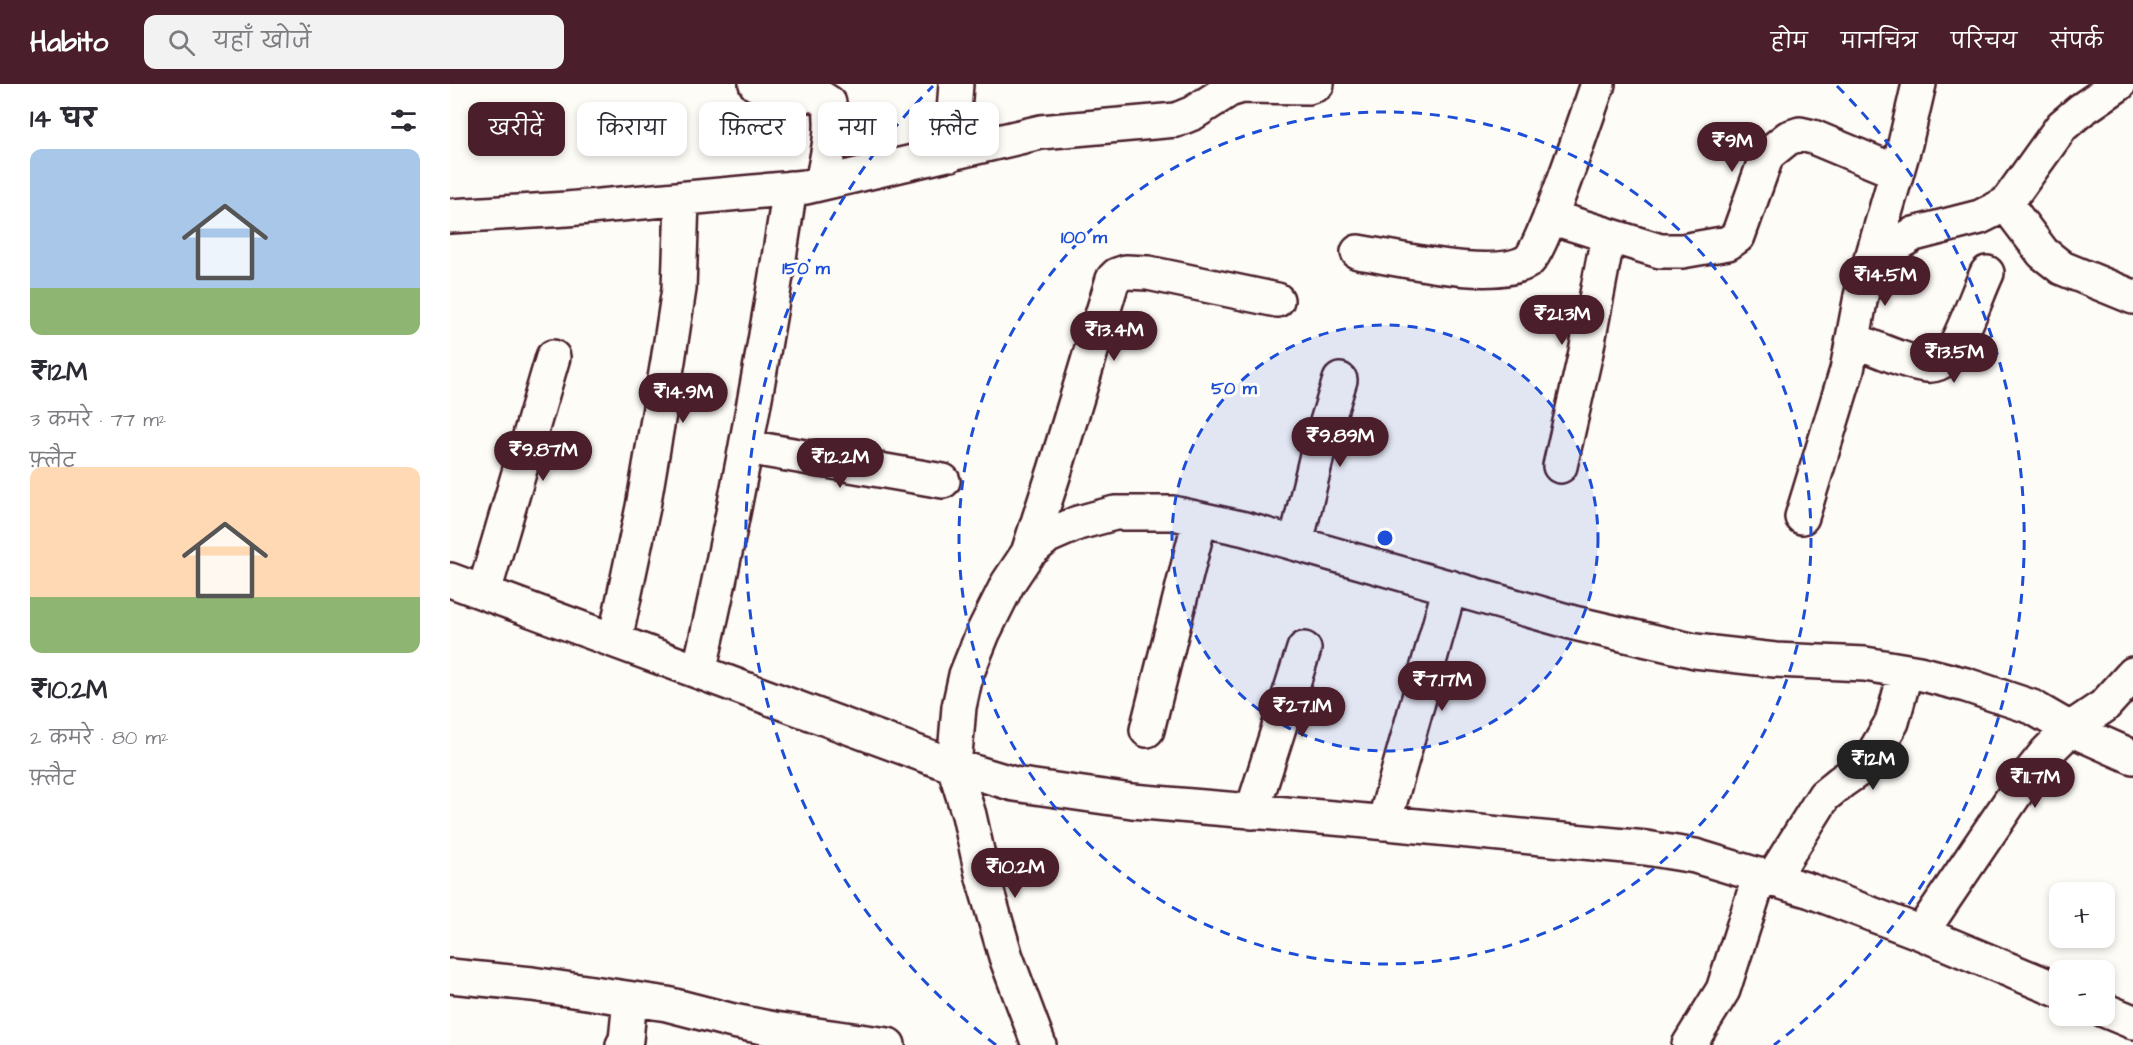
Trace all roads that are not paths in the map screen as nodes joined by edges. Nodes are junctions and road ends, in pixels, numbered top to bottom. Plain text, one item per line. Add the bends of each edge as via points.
1 (756, 84) edge
2 (956, 84) edge
3 (1317, 84) edge
4 (1598, 84) edge
5 (1919, 84) edge
6 (2119, 84) edge
7 (955, 102) edge
8 (999, 142) edge
9 (942, 156) edge
10 (1897, 172) junction
11 (806, 186) junction
12 (682, 200) junction
13 (2006, 204) junction
14 (450, 216) edge
15 (1550, 218) junction
16 (1608, 236) junction
17 (1358, 252) dead end
18 (1872, 259) junction
19 (1987, 273) dead end
20 (2133, 297) edge
21 (1277, 300) dead end
22 (1853, 340) junction
23 (553, 357) dead end
24 (1340, 380) dead end
25 (747, 447) junction
26 (1560, 466) dead end
27 (943, 482) dead end
28 (1802, 517) dead end
29 (1200, 519) junction
30 (1296, 543) junction
31 (1028, 553) junction
32 (450, 580) edge
33 (1450, 587) junction
34 (484, 592) junction
35 (615, 640) junction
36 (1304, 649) dead end
37 (1906, 671) junction
38 (699, 672) junction
39 (2133, 674) edge
40 (1147, 729) dead end
41 (2070, 729) junction
42 (2133, 758) edge
43 (954, 766) junction
44 (1252, 812) junction
45 (1384, 823) junction
46 (1766, 877) junction
47 (1921, 933) junction
48 (450, 976) edge
49 (2049, 986) edge
50 (630, 999) junction
51 (2115, 1015) edge
52 (2133, 1022) edge
53 (760, 1036) edge
54 (841, 1042) edge
55 (623, 1045) edge
56 (888, 1045) edge
57 (1039, 1045) edge
58 (1689, 1045) edge

1 - 11 street via 818,96 829,103 831,134
2 - 7 street
3 - 8 street via 1242,86 1176,120 1041,132
4 - 15 street
5 - 10 street
6 - 13 street via 2062,126
9 - 11 street
10 - 16 street via 1800,134 1767,154 1738,236 1728,243 1660,251
10 - 18 street
11 - 12 street
11 - 25 street via 763,361
12 - 14 street
12 - 35 street via 679,289 643,507
13 - 18 street via 1980,218 1914,234
13 - 20 street via 2043,253 2062,268
15 - 16 street
15 - 17 street via 1529,261 1492,271
16 - 26 street
18 - 22 street
19 - 22 street via 1956,343 1949,356 1939,363 1929,366
21 - 31 street via 1148,273 1126,272 1113,279
22 - 28 street
23 - 34 street
24 - 30 street
25 - 27 street
25 - 38 street
29 - 30 street
29 - 31 street via 1173,513 1115,513 1048,536
29 - 40 street
30 - 33 street
31 - 43 street via 1008,583 966,675 958,707
32 - 34 street
33 - 37 street via 1574,623 1695,651 1865,664
33 - 45 street
34 - 35 street
35 - 38 street
36 - 44 street
37 - 41 street via 1999,695 2032,707
37 - 46 street via 1892,722 1875,751 1864,766 1824,796
38 - 43 street
39 - 41 street via 2104,706
41 - 42 street
41 - 47 street via 2026,778
43 - 44 street via 1025,786
43 - 57 street via 1002,946
44 - 45 street
45 - 46 street via 1646,848 1695,856
46 - 47 street
46 - 58 street via 1723,990
47 - 49 street
48 - 50 street
50 - 53 street via 667,1004 733,1022
50 - 55 street
51 - 52 street
53 - 54 street
54 - 56 street

